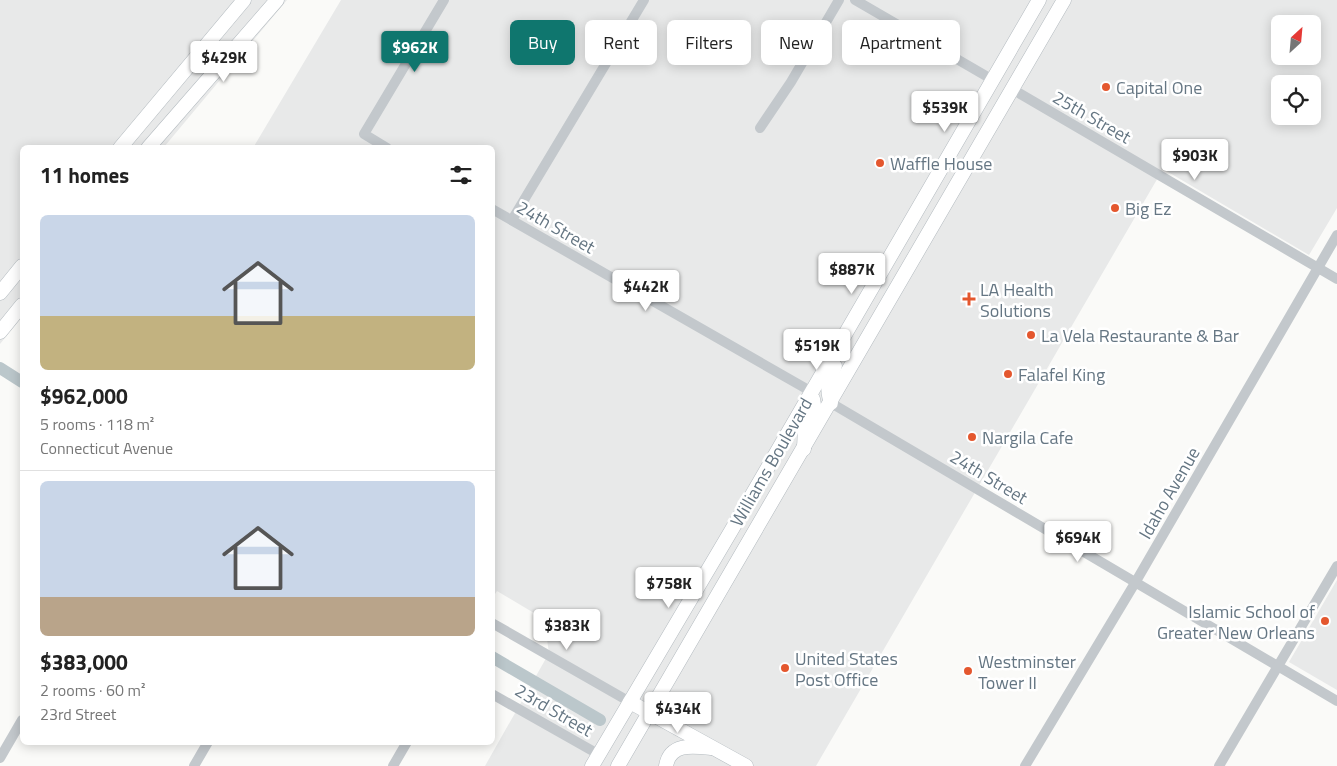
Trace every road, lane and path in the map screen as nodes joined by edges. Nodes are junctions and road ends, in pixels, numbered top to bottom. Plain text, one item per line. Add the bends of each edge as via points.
1 (244, 0) edge
2 (276, 0) edge
3 (444, 0) edge
4 (644, 0) edge
5 (839, 0) edge
6 (856, 0) edge
7 (1064, 0) edge
8 (1035, 6) edge
9 (993, 80) junction
10 (1012, 89) junction
11 (760, 128) dead end
12 (123, 145) edge
13 (151, 145) edge
14 (382, 145) edge
15 (495, 211) edge
16 (512, 220) junction
17 (1337, 234) edge
18 (20, 268) edge
19 (1318, 268) junction
20 (1337, 279) edge
21 (0, 293) edge
22 (20, 307) edge
23 (0, 332) edge
24 (845, 336) junction
25 (812, 392) junction
26 (831, 403) junction
27 (804, 449) junction
28 (1337, 566) edge
29 (1135, 583) junction
30 (495, 625) edge
31 (1278, 667) junction
32 (495, 696) edge
33 (1337, 701) edge
34 (630, 702) junction
35 (650, 712) junction
36 (20, 723) edge
37 (206, 745) edge
38 (405, 745) edge
39 (719, 749) junction
40 (0, 758) edge
41 (595, 760) edge
42 (194, 766) edge
43 (393, 766) edge
44 (619, 766) edge
45 (666, 766) edge
46 (746, 766) edge
47 (1025, 766) edge
48 (1219, 766) edge

1 - 12 main road
2 - 13 main road
3 - 14 street via 364,134
4 - 16 street
5 - 11 street
6 - 9 street
7 - 10 main road, Williams Boulevard
8 - 9 main road, Williams Boulevard
8 - 10 main road via 1032,31 1008,73 1007,81
9 - 24 main road, Williams Boulevard
10 - 19 street, 25th Street
10 - 26 main road, Williams Boulevard
15 - 16 street, 24th Street
16 - 25 street, 24th Street
17 - 19 street, Idaho Avenue
18 - 21 main road
19 - 20 street, 25th Street
19 - 29 street, Idaho Avenue
22 - 23 main road
24 - 25 main road, Williams Boulevard
24 - 26 main road via 845,348 828,381
25 - 27 main road via 814,405 805,426
25 - 34 main road, Williams Boulevard
26 - 27 main road, Williams Boulevard
26 - 29 street, 24th Street
27 - 35 main road, Williams Boulevard
28 - 31 street
29 - 31 street, 24th Street
29 - 47 street, Idaho Avenue
30 - 34 street
31 - 33 street, 24th Street
31 - 48 street
32 - 41 street, 23rd Street
34 - 35 main road
34 - 41 main road, Williams Boulevard
35 - 39 main road
35 - 44 main road, Williams Boulevard
36 - 40 street
37 - 42 street
38 - 43 street
39 - 45 main road via 678,748 670,754
39 - 46 main road
41 - 44 main road

